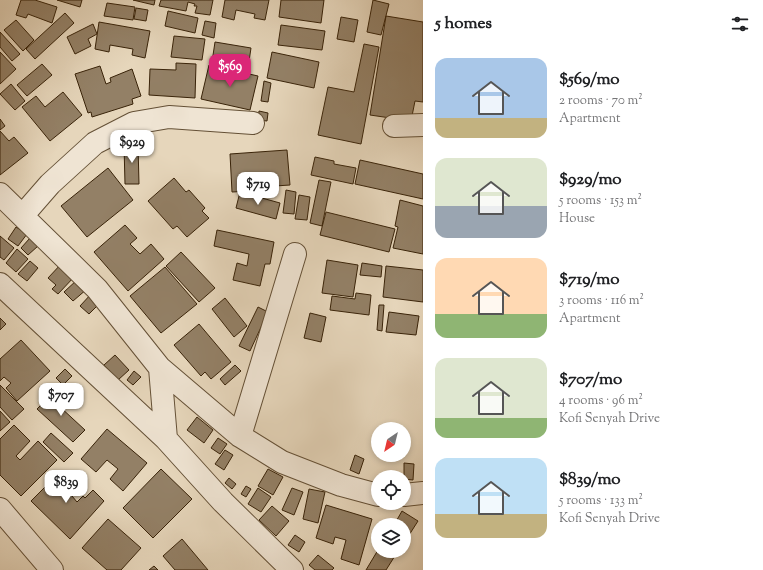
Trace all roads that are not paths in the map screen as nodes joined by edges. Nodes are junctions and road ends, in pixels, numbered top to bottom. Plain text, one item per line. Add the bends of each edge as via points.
1 (253, 123) dead end
2 (423, 125) edge
3 (394, 126) dead end
4 (0, 194) edge
5 (24, 215) junction
6 (295, 254) dead end
7 (0, 284) edge
8 (160, 368) junction
9 (240, 436) junction
10 (166, 439) junction
11 (371, 493) edge
12 (423, 493) edge
13 (411, 494) edge
14 (0, 509) edge
15 (52, 570) edge
16 (292, 570) edge

1 - 5 street via 169,117 134,123 95,143 50,184
2 - 3 street
4 - 5 street
5 - 8 street via 97,289
6 - 9 street
7 - 10 street
8 - 9 street
8 - 10 street
9 - 11 street via 282,462 341,485
10 - 16 street via 223,502
12 - 13 street
14 - 15 street

